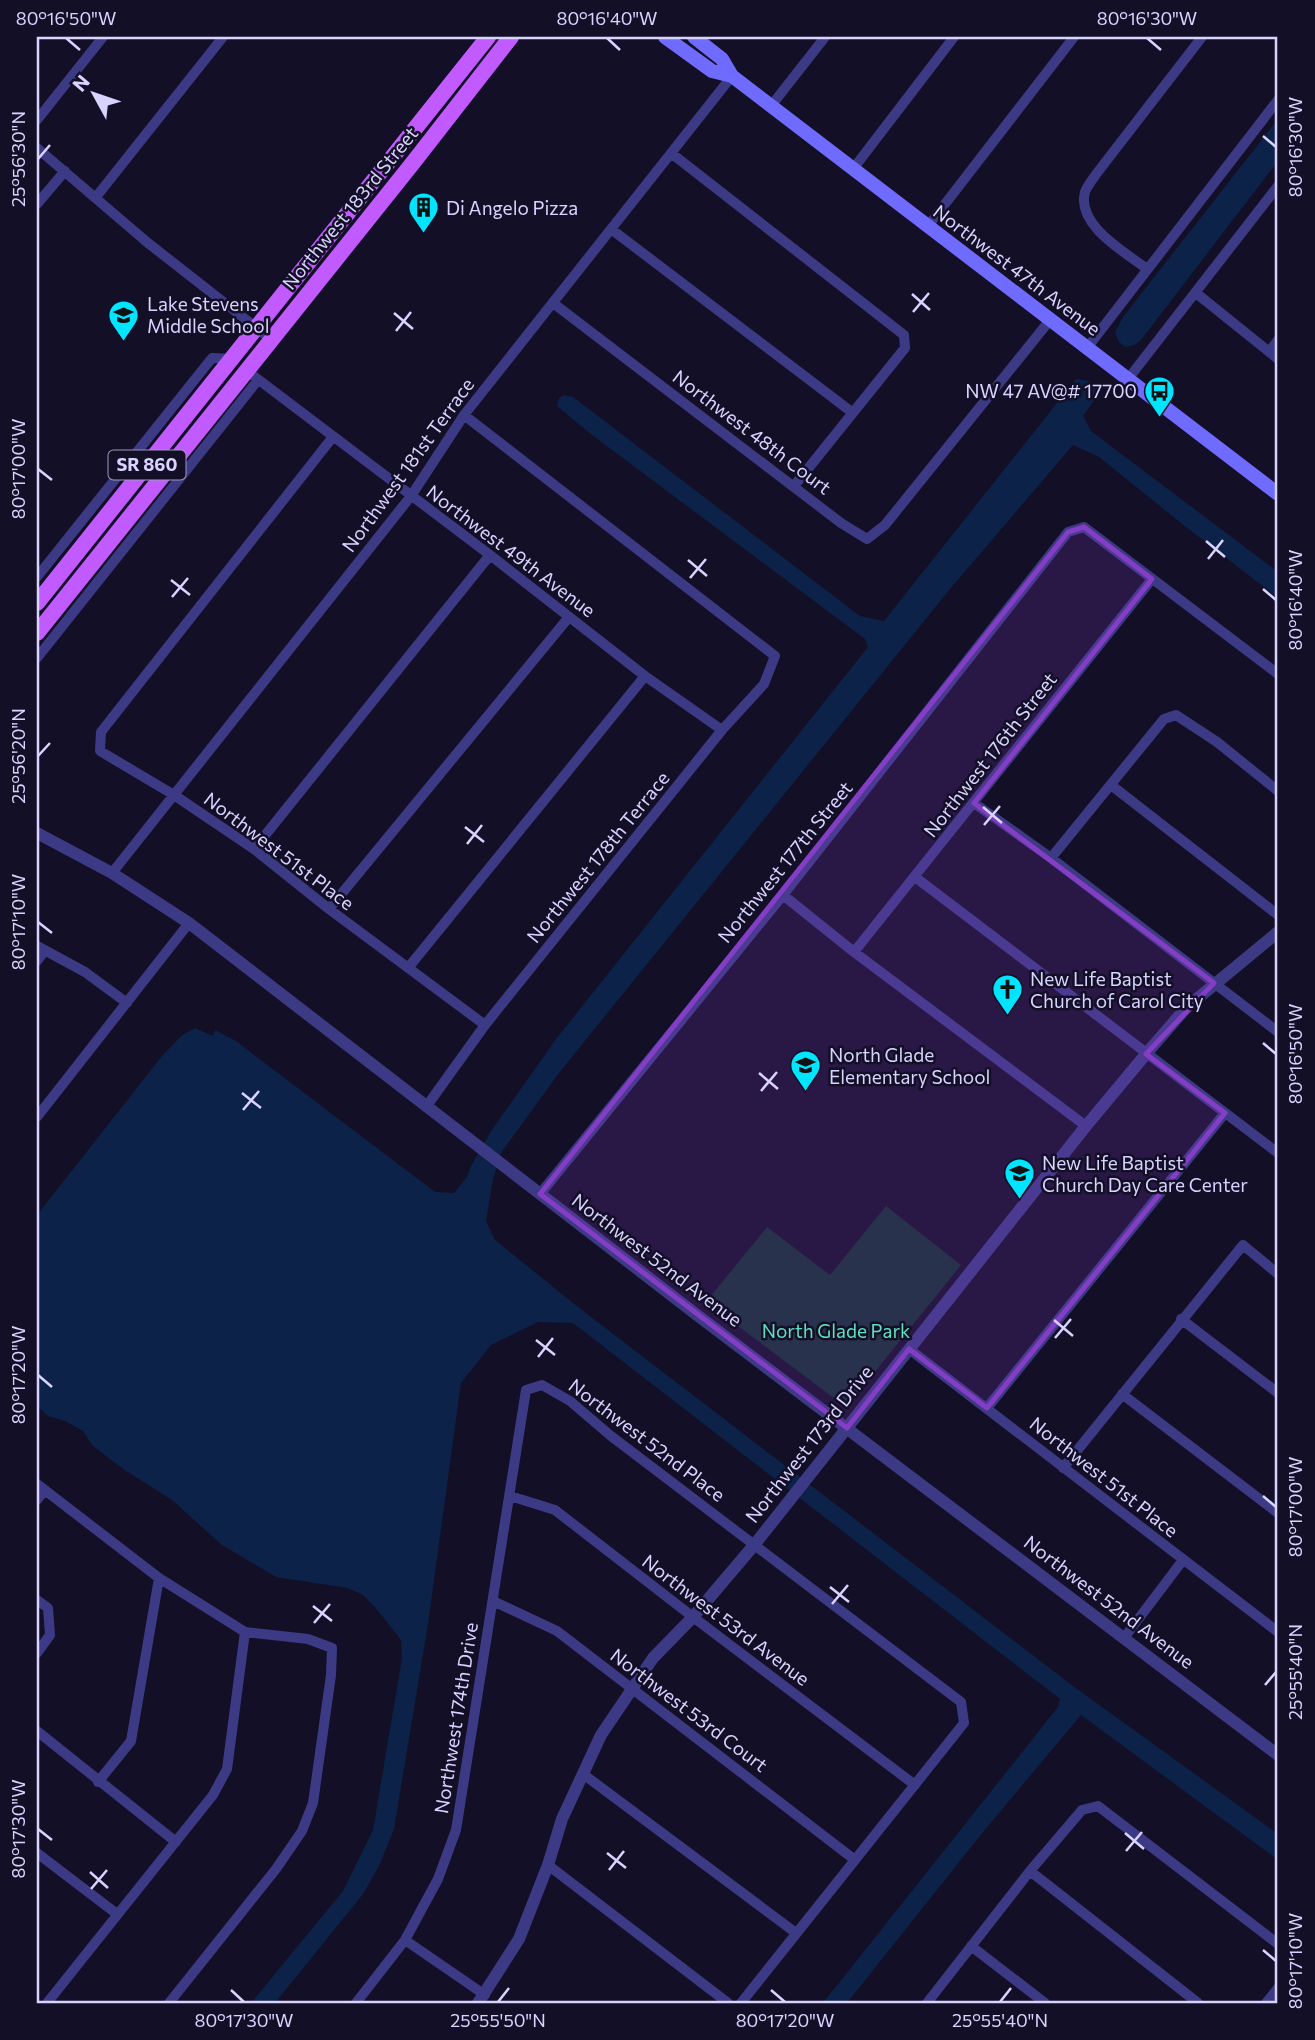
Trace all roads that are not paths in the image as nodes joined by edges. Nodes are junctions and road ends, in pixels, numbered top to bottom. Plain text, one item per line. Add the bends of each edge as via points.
1 (103, 37) edge
2 (223, 37) edge
3 (488, 37) edge
4 (511, 37) edge
5 (665, 37) edge
6 (694, 37) edge
7 (825, 37) edge
8 (954, 37) edge
9 (1074, 37) edge
10 (1202, 37) edge
11 (732, 76) junction
12 (1278, 100) edge
13 (771, 106) junction
14 (429, 111) junction
15 (37, 120) edge
16 (405, 142) junction
17 (429, 143) junction
18 (37, 148) edge
19 (671, 153) junction
20 (853, 169) junction
21 (65, 170) junction
22 (396, 185) junction
23 (1278, 186) edge
24 (96, 197) junction
25 (37, 204) edge
26 (928, 226) junction
27 (611, 229) junction
28 (1147, 269) junction
29 (1196, 293) junction
30 (553, 303) junction
31 (1050, 320) junction
32 (257, 328) junction
33 (272, 340) junction
34 (1278, 340) edge
35 (1087, 348) junction
36 (1274, 355) edge
37 (252, 376) junction
38 (1128, 379) junction
39 (853, 413) junction
40 (464, 415) junction
41 (332, 438) junction
42 (794, 486) junction
43 (1278, 494) edge
44 (411, 496) junction
45 (490, 555) junction
46 (62, 559) junction
47 (37, 577) edge
48 (1152, 579) junction
49 (64, 600) junction
50 (37, 603) edge
51 (569, 617) junction
52 (37, 633) edge
53 (37, 658) edge
54 (1278, 674) edge
55 (645, 676) junction
56 (722, 730) junction
57 (1111, 785) junction
58 (1278, 791) edge
59 (174, 795) junction
60 (974, 803) junction
61 (37, 833) edge
62 (254, 849) junction
63 (1051, 858) junction
64 (112, 873) junction
65 (915, 877) junction
66 (783, 895) junction
67 (329, 909) junction
68 (1278, 915) edge
69 (188, 923) junction
70 (1278, 932) edge
71 (41, 948) edge
72 (854, 952) junction
73 (37, 961) edge
74 (408, 968) junction
75 (1214, 983) junction
76 (127, 1003) junction
77 (485, 1025) junction
78 (1278, 1032) edge
79 (1146, 1054) junction
80 (426, 1107) junction
81 (1225, 1113) junction
82 (37, 1117) edge
83 (1086, 1126) junction
84 (1278, 1153) edge
85 (540, 1194) junction
86 (1278, 1274) edge
87 (1181, 1319) junction
88 (909, 1349) junction
89 (1278, 1393) edge
90 (1122, 1394) junction
91 (987, 1408) junction
92 (521, 1411) joint
93 (848, 1428) junction
94 (1063, 1468) junction
95 (41, 1487) edge
96 (510, 1496) junction
97 (37, 1500) edge
98 (1278, 1513) edge
99 (755, 1544) junction
100 (1184, 1560) junction
101 (159, 1578) junction
102 (37, 1600) edge
103 (493, 1601) junction
104 (692, 1617) junction
105 (245, 1632) junction
106 (1278, 1632) edge
107 (1124, 1637) junction
108 (37, 1653) edge
109 (632, 1689) junction
110 (37, 1731) edge
111 (1278, 1755) edge
112 (583, 1774) junction
113 (98, 1782) junction
114 (915, 1785) junction
115 (176, 1842) junction
116 (37, 1853) edge
117 (855, 1860) junction
118 (548, 1865) junction
119 (1030, 1871) junction
120 (117, 1914) junction
121 (796, 1933) junction
122 (405, 1940) junction
123 (1278, 1944) edge
124 (971, 1946) junction
125 (1278, 1988) edge
126 (482, 1999) edge
127 (47, 2003) edge
128 (169, 2003) edge
129 (356, 2003) edge
130 (728, 2003) edge
131 (741, 2003) edge
132 (927, 2003) edge
133 (1045, 2003) edge
134 (1198, 2003) edge
135 (1266, 2003) edge

1 - 15 street
2 - 24 street
3 - 14 main road, Northwest 183rd Street / SR 860
4 - 17 main road, Northwest 183rd Street / SR 860
5 - 11 main road, Northwest 47th Avenue via 712,72
6 - 11 main road, Northwest 47th Avenue via 722,59
7 - 13 street
8 - 20 street
9 - 26 street
10 - 28 street via 1085,191 1088,218
11 - 13 main road, Northwest 47th Avenue
11 - 19 street, Northwest 181st Terrace
12 - 28 street
13 - 20 main road, Northwest 47th Avenue
14 - 16 main road, Northwest 183rd Street / SR 860
14 - 17 main road via 424,128
16 - 22 main road
16 - 32 main road, Northwest 183rd Street / SR 860
17 - 22 main road, Northwest 183rd Street / SR 860
18 - 21 street
19 - 27 street, Northwest 181st Terrace
19 - 39 street via 904,335 905,348
20 - 26 main road, Northwest 47th Avenue
21 - 24 street
21 - 25 street
22 - 33 main road, Northwest 183rd Street / SR 860
23 - 29 street
24 - 32 street
26 - 31 main road, Northwest 47th Avenue
27 - 30 street, Northwest 181st Terrace
27 - 39 street
28 - 35 street
29 - 36 street
29 - 38 street
30 - 40 street, Northwest 181st Terrace
30 - 42 street, Northwest 48th Court
31 - 35 main road, Northwest 47th Avenue
31 - 42 street, Northwest 48th Court via 886,526 867,539
32 - 33 street
32 - 46 main road, Northwest 183rd Street / SR 860
33 - 37 main road, Northwest 183rd Street / SR 860
34 - 36 street
35 - 38 main road, Northwest 47th Avenue
37 - 41 street, Northwest 49th Avenue
37 - 49 main road, Northwest 183rd Street / SR 860
37 - 53 street
38 - 43 main road, Northwest 47th Avenue
39 - 42 street
40 - 44 street, Northwest 181st Terrace
40 - 56 street, Northwest 178th Terrace via 775,656 764,684
41 - 44 street, Northwest 49th Avenue
41 - 59 street, Northwest 51st Place via 100,732 100,751
44 - 45 street, Northwest 49th Avenue
44 - 59 street, Northwest 181st Terrace
45 - 51 street, Northwest 49th Avenue
45 - 62 street
46 - 47 street
46 - 49 main road via 69,580
46 - 50 main road, Northwest 183rd Street / SR 860
48 - 54 street
48 - 60 street, Northwest 176th Street
48 - 66 street, Northwest 177th Street via 1084,527 1068,532
49 - 52 main road, Northwest 183rd Street / SR 860
51 - 55 street, Northwest 49th Avenue
51 - 67 street
55 - 56 street, Northwest 49th Avenue
55 - 74 street
56 - 77 street, Northwest 178th Terrace
57 - 58 street via 1164,719 1176,715
57 - 63 street
57 - 68 street
59 - 62 street, Northwest 51st Place
59 - 64 street, Northwest 181st Terrace
60 - 63 street
60 - 65 street, Northwest 176th Street
61 - 64 street, Northwest 52nd Avenue
62 - 67 street, Northwest 51st Place
63 - 75 street
64 - 69 street, Northwest 52nd Avenue
65 - 72 street, Northwest 176th Street
65 - 79 street
66 - 72 street
66 - 85 street, Northwest 177th Street
67 - 74 street, Northwest 51st Place
69 - 76 street
69 - 80 street, Northwest 52nd Avenue
70 - 75 street, Northwest 173rd Drive
71 - 73 street
71 - 76 street
72 - 83 street
74 - 77 street, Northwest 51st Place
75 - 78 street
75 - 79 street, Northwest 173rd Drive
76 - 82 street
77 - 80 street, Northwest 178th Terrace
79 - 81 street
79 - 83 street, Northwest 173rd Drive
80 - 85 street, Northwest 52nd Avenue
81 - 84 street
81 - 91 street
83 - 88 street, Northwest 173rd Drive
85 - 93 street, Northwest 52nd Avenue
86 - 87 street via 1242,1245
87 - 89 street
87 - 90 street
88 - 91 street, Northwest 51st Place
88 - 93 street, Northwest 173rd Drive
90 - 94 street
90 - 98 street
91 - 94 street, Northwest 51st Place
92 - 96 street, Northwest 174th Drive
92 - 99 street, Northwest 52nd Place via 526,1390 542,1385 570,1401
93 - 99 street, Northwest 173rd Drive
93 - 107 street, Northwest 52nd Avenue
94 - 100 street, Northwest 51st Place
95 - 97 street
95 - 101 street
96 - 103 street, Northwest 174th Drive
96 - 104 street, Northwest 53rd Avenue via 555,1510
99 - 104 street, Northwest 173rd Drive
99 - 114 street, Northwest 52nd Place via 961,1702 964,1723
100 - 106 street, Northwest 51st Place
100 - 107 street
101 - 105 street
101 - 113 street via 131,1741
102 - 108 street via 48,1608 50,1635
103 - 109 street, Northwest 53rd Court via 557,1631
103 - 122 street, Northwest 174th Drive via 456,1830 438,1879
104 - 109 street, Northwest 173rd Drive via 653,1658
104 - 114 street, Northwest 53rd Avenue
105 - 115 street via 227,1769
105 - 128 street via 308,1639 332,1648 313,1803 302,1831 276,1869
107 - 111 street, Northwest 52nd Avenue
109 - 112 street, Northwest 173rd Drive via 601,1735
109 - 117 street, Northwest 53rd Court
110 - 113 street
112 - 118 street, Northwest 173rd Drive
112 - 121 street
113 - 115 street
114 - 117 street
115 - 120 street
116 - 120 street
117 - 121 street
118 - 126 street, Northwest 173rd Drive via 519,1939
118 - 130 street
119 - 123 street via 1082,1810 1098,1806
119 - 124 street
119 - 134 street
120 - 127 street
121 - 131 street
122 - 126 street
122 - 129 street, Northwest 174th Drive
124 - 132 street
124 - 133 street
125 - 135 street

